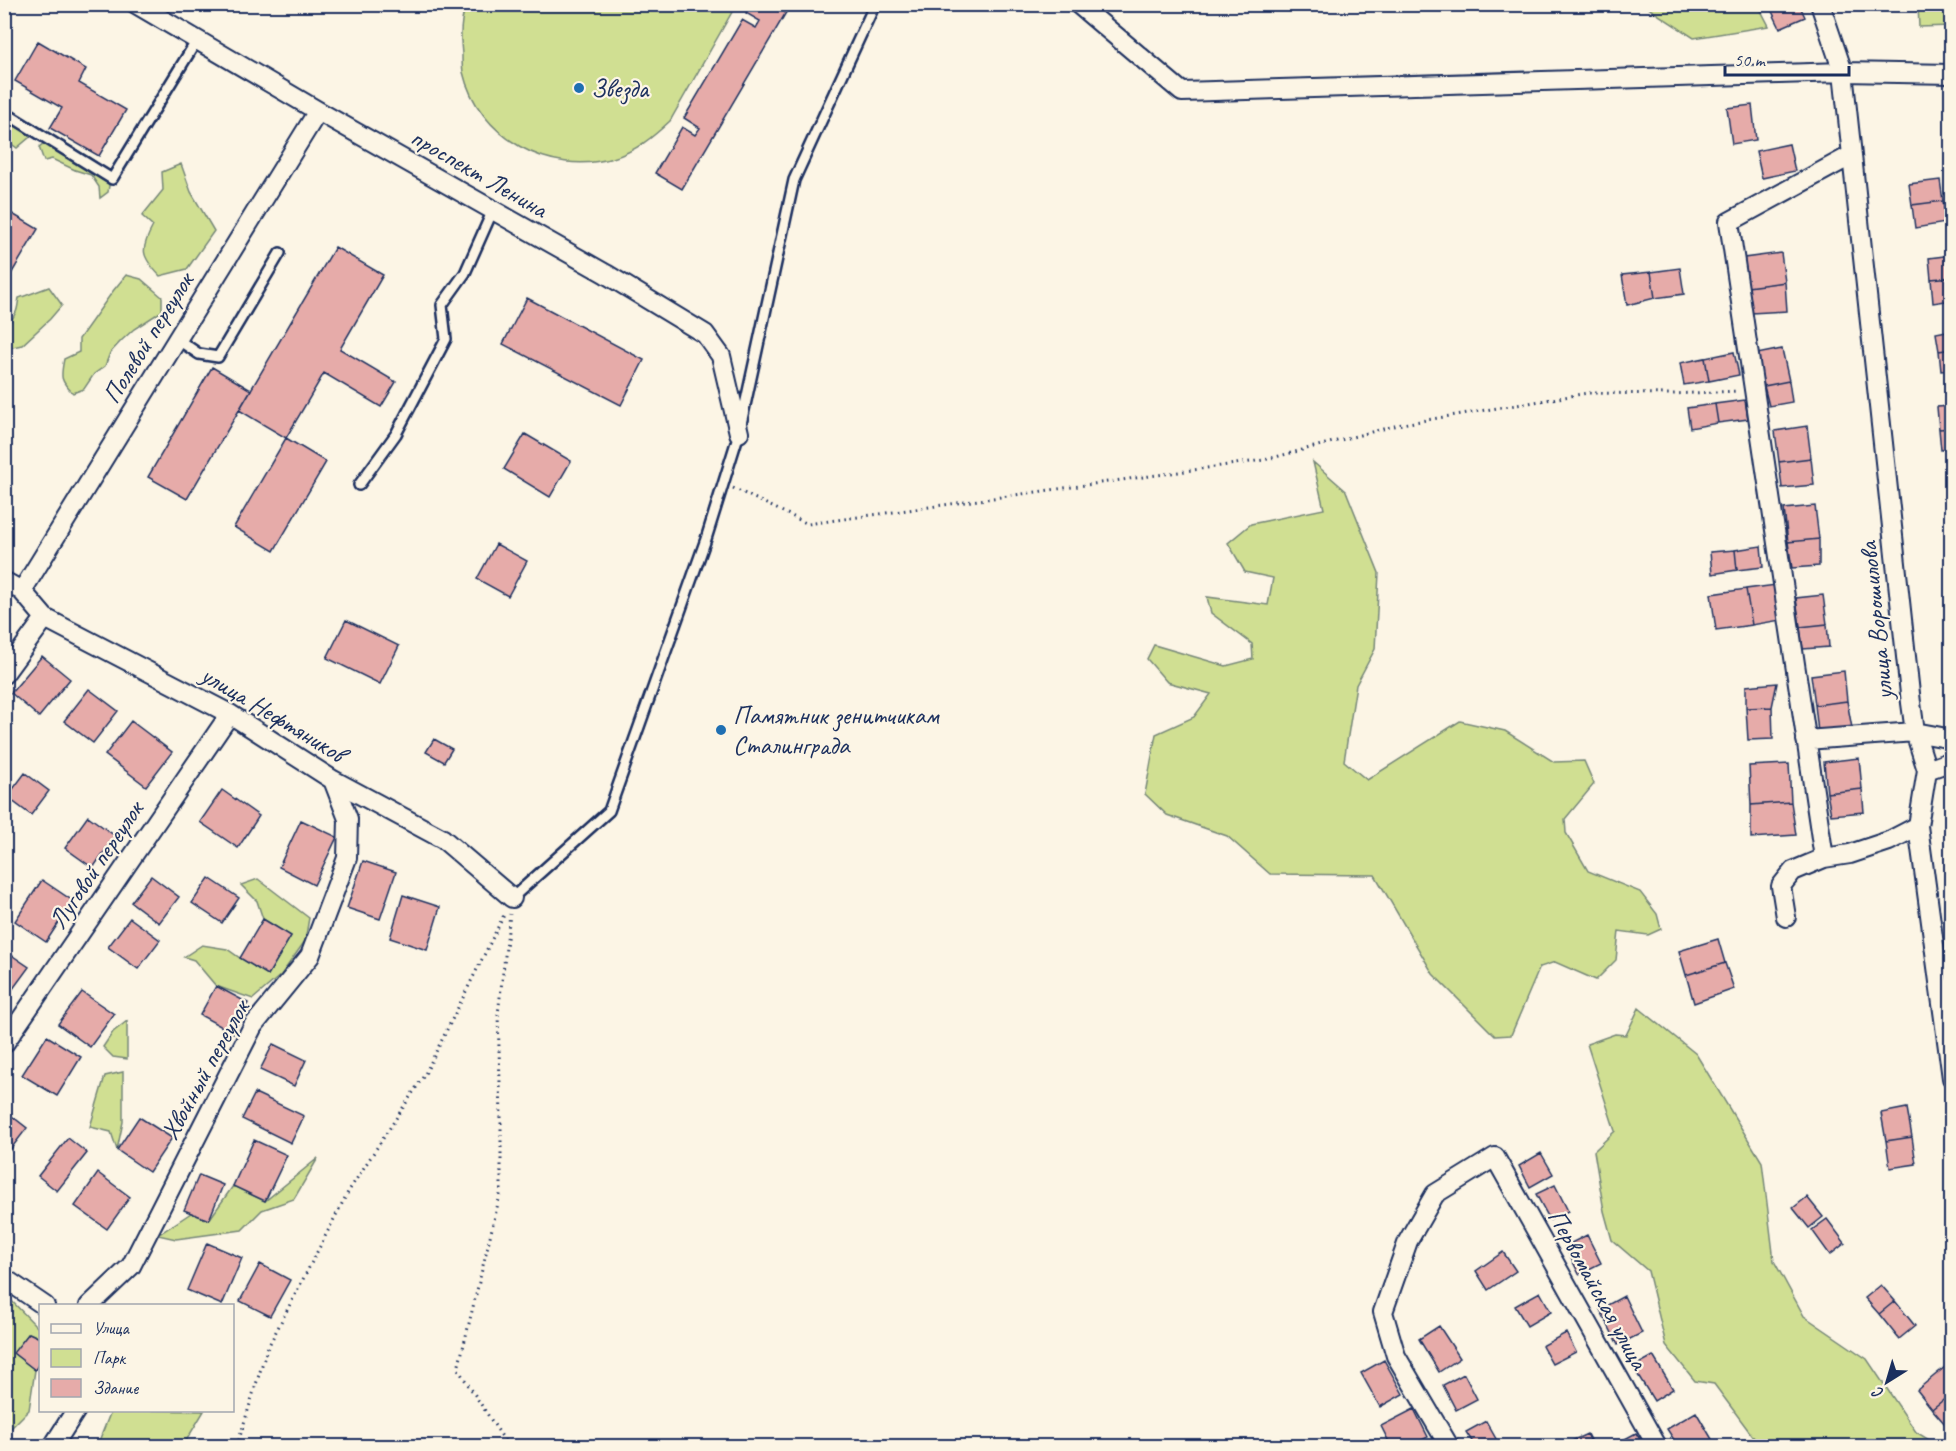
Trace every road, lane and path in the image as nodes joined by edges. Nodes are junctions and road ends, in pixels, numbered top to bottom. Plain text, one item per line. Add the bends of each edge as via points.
1 (136, 4) edge
2 (875, 4) edge
3 (1078, 4) edge
4 (1820, 4) edge
5 (197, 40) junction
6 (1843, 72) junction
7 (1952, 74) edge
8 (318, 111) junction
9 (4, 112) edge
10 (1852, 155) junction
11 (493, 210) junction
12 (280, 253) dead end
13 (177, 339) junction
14 (1754, 391) junction
15 (739, 433) junction
16 (723, 483) junction
17 (359, 485) dead end
18 (4, 581) edge
19 (22, 591) junction
20 (45, 618) junction
21 (4, 674) edge
22 (230, 714) junction
23 (1915, 732) junction
24 (1952, 739) edge
25 (1806, 740) junction
26 (1952, 761) edge
27 (1927, 770) junction
28 (333, 780) junction
29 (1918, 826) junction
30 (1824, 858) junction
31 (512, 898) junction
32 (1786, 917) dead end
33 (4, 1044) edge
34 (1952, 1078) edge
35 (4, 1278) edge
36 (43, 1304) edge
37 (90, 1304) edge
38 (75, 1412) edge
39 (53, 1446) edge
40 (237, 1446) edge
41 (508, 1446) edge
42 (1449, 1446) edge
43 (1657, 1446) edge

1 - 5 street, проспект Ленина
2 - 15 lane via 794,180
3 - 6 street via 1182,92
4 - 6 street, улица Ворошилова
5 - 8 street, проспект Ленина
5 - 9 lane via 112,179
6 - 7 street
6 - 10 street, улица Ворошилова
8 - 11 street, проспект Ленина
8 - 13 street, Полевой переулок
10 - 14 street via 1729,222
10 - 23 street, улица Ворошилова
11 - 15 street, проспект Ленина via 705,334 721,356
11 - 17 lane via 465,273 442,305 446,339 396,434
12 - 13 lane via 218,357 199,354
13 - 19 street, Полевой переулок
14 - 16 path via 1588,393 1402,424 1264,460 808,524
14 - 25 street
15 - 16 lane
16 - 31 lane via 609,811
18 - 19 street, улица Нефтяников
19 - 20 street, улица Нефтяников
20 - 21 street
20 - 22 street, улица Нефтяников
22 - 28 street, улица Нефтяников
22 - 33 street, Луговой переулок
23 - 24 street
23 - 25 street
23 - 27 street, улица Ворошилова
25 - 30 street
26 - 27 street
27 - 29 street, улица Ворошилова
28 - 31 street, улица Нефтяников via 443,839
28 - 37 street, Хвойный переулок via 348,819 347,858 310,956 253,1026 131,1266
29 - 30 street via 1889,841
29 - 34 street, улица Ворошилова
30 - 32 street via 1793,871 1781,886
31 - 40 path via 425,1074 348,1192 267,1349
31 - 41 path via 498,1014 501,1191 458,1369
35 - 36 street
38 - 39 street
42 - 43 street, Первомайская улица via 1395,1356 1383,1312 1408,1241 1435,1194 1495,1157

